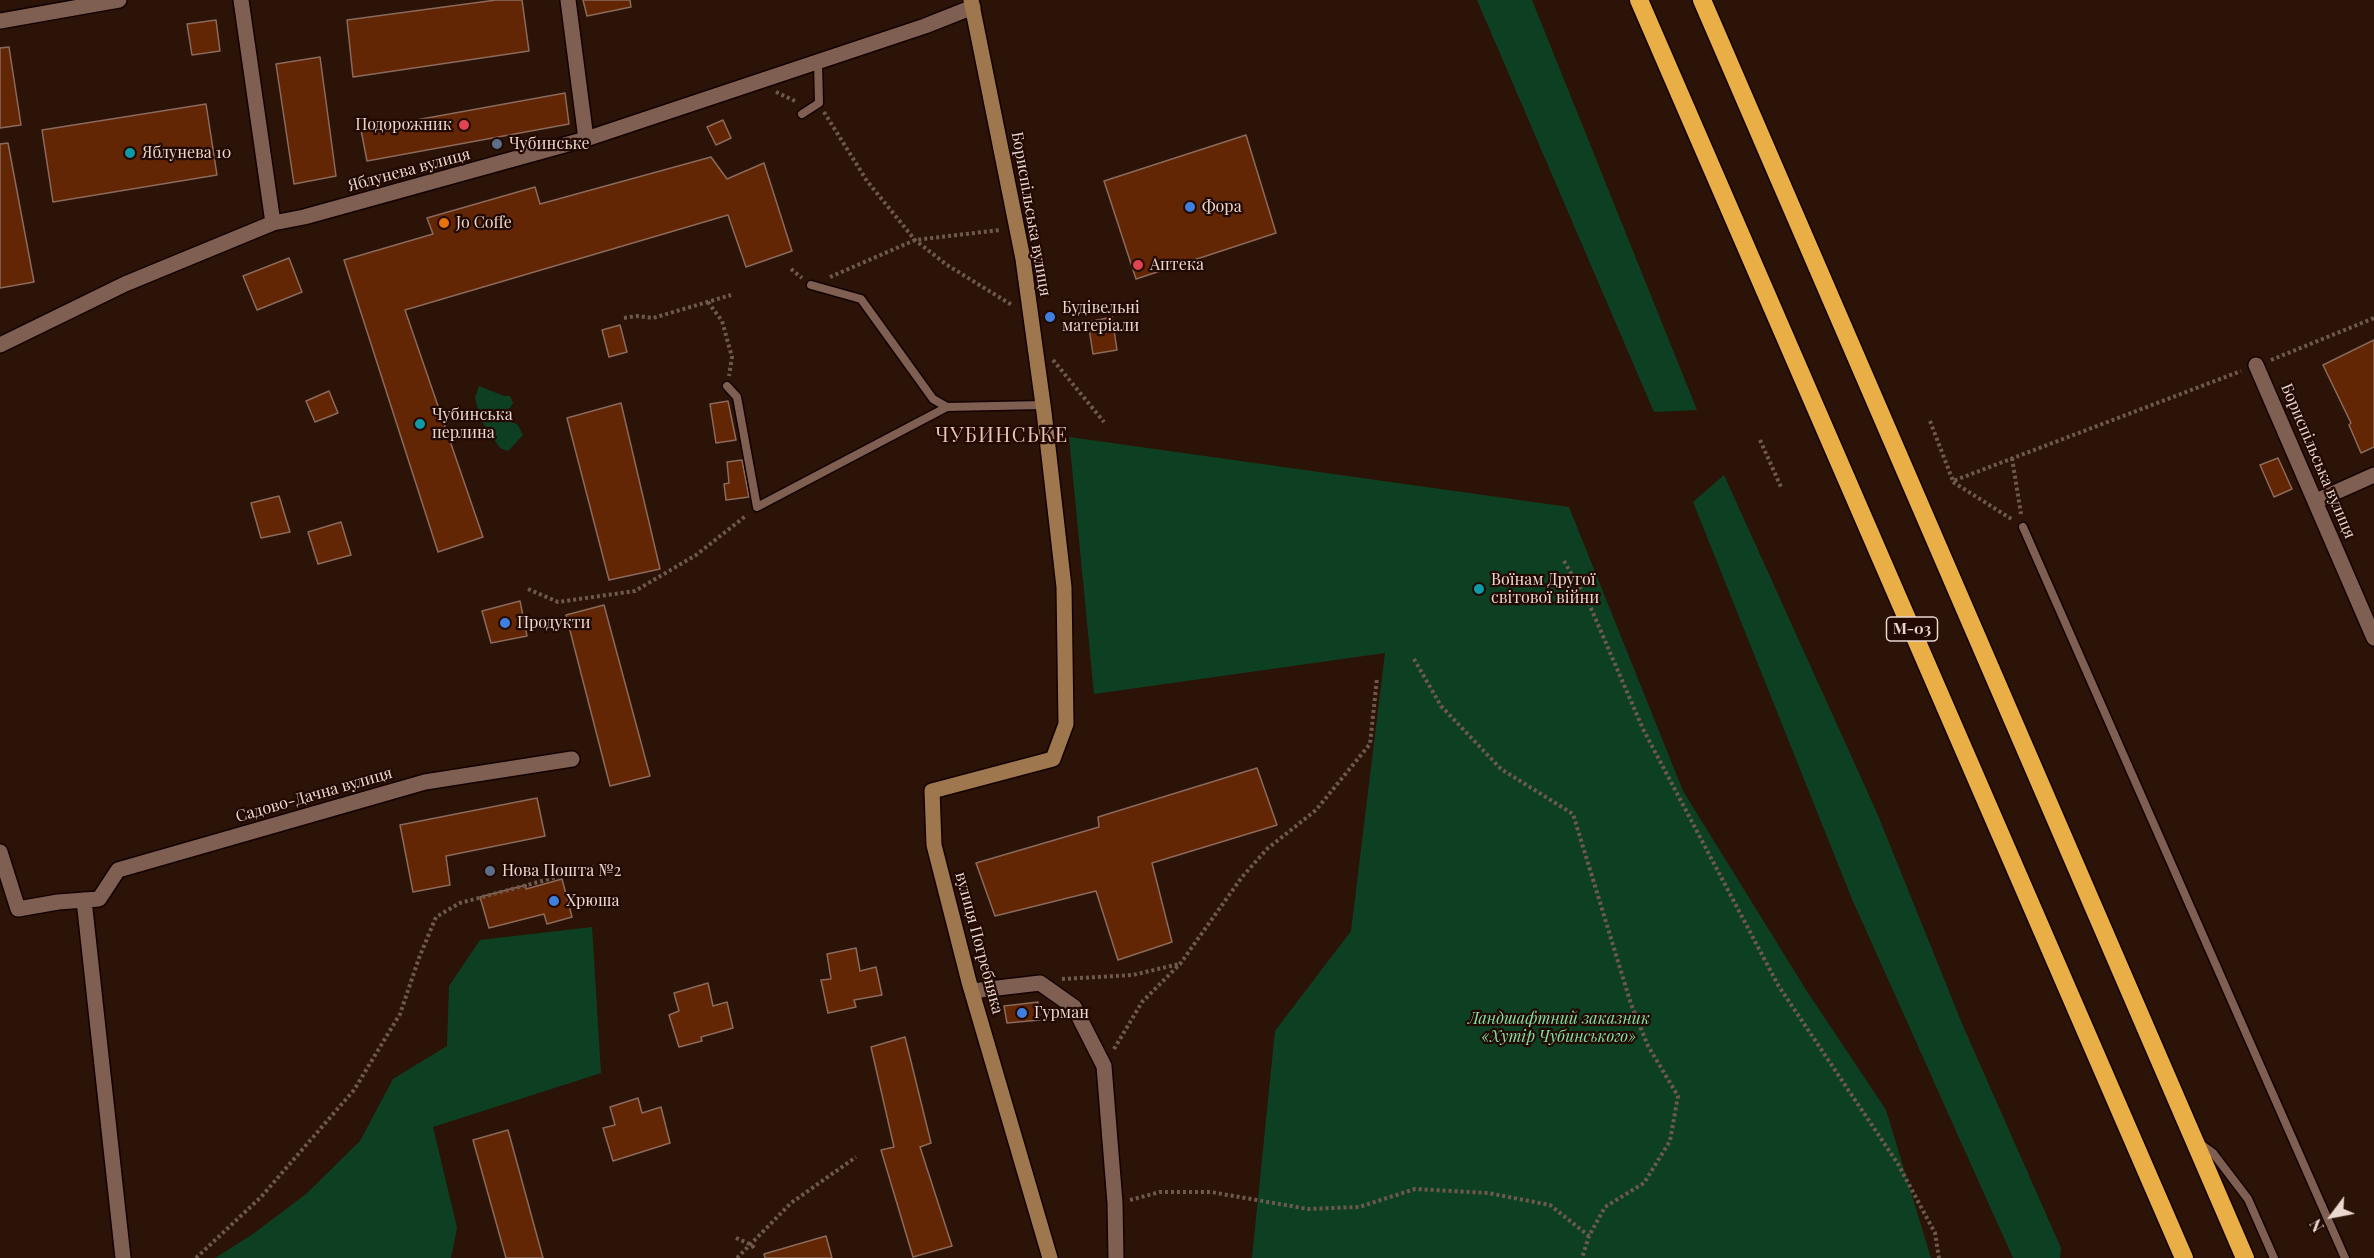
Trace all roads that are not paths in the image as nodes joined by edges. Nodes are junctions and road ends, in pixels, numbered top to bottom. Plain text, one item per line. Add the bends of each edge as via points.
1 (119, 0) edge
2 (241, 0) edge
3 (568, 0) edge
4 (1639, 0) edge
5 (1702, 0) edge
6 (972, 3) edge
7 (0, 21) edge
8 (818, 62) junction
9 (806, 111) road end
10 (586, 139) junction
11 (273, 223) junction
12 (811, 285) road end
13 (0, 345) edge
14 (2256, 365) road end
15 (727, 386) road end
16 (1043, 405) junction
17 (947, 407) junction
18 (2374, 475) edge
19 (2316, 501) junction
20 (2023, 527) road end
21 (2374, 638) edge
22 (1066, 724) joint
23 (572, 759) dead end
24 (0, 852) edge
25 (84, 900) junction
26 (972, 991) junction
27 (2194, 1140) junction
28 (123, 1258) edge
29 (1050, 1258) edge
30 (1116, 1258) edge
31 (2184, 1258) edge
32 (2245, 1258) edge
33 (2274, 1258) edge
34 (2345, 1258) edge

1 - 7 street
2 - 11 street
3 - 10 street
4 - 31 highway, М-03
5 - 27 highway
6 - 8 street, Яблунева вулиця
6 - 16 street, Бориспільська вулиця via 1017,228
8 - 9 lane via 819,103
8 - 10 street, Яблунева вулиця
10 - 11 street, Яблунева вулиця
11 - 13 street, Яблунева вулиця via 125,284
12 - 17 lane via 861,299 933,399
14 - 19 street, Бориспільська вулиця
15 - 17 lane via 737,397 757,507
16 - 17 lane
16 - 22 street, Бориспільська вулиця via 1064,586
18 - 19 street
19 - 21 street, Бориспільська вулиця
20 - 34 lane
22 - 26 street, вулиця Погребняка via 1053,759 932,791 934,845
23 - 25 street, Садово-Дачна вулиця via 425,782 118,870 99,899
24 - 25 street, Садово-Дачна вулиця via 18,909
25 - 28 street
26 - 29 street, вулиця Погребняка
26 - 30 street via 1040,983 1074,1007 1104,1065
27 - 32 highway
27 - 33 lane via 2213,1153 2248,1199

